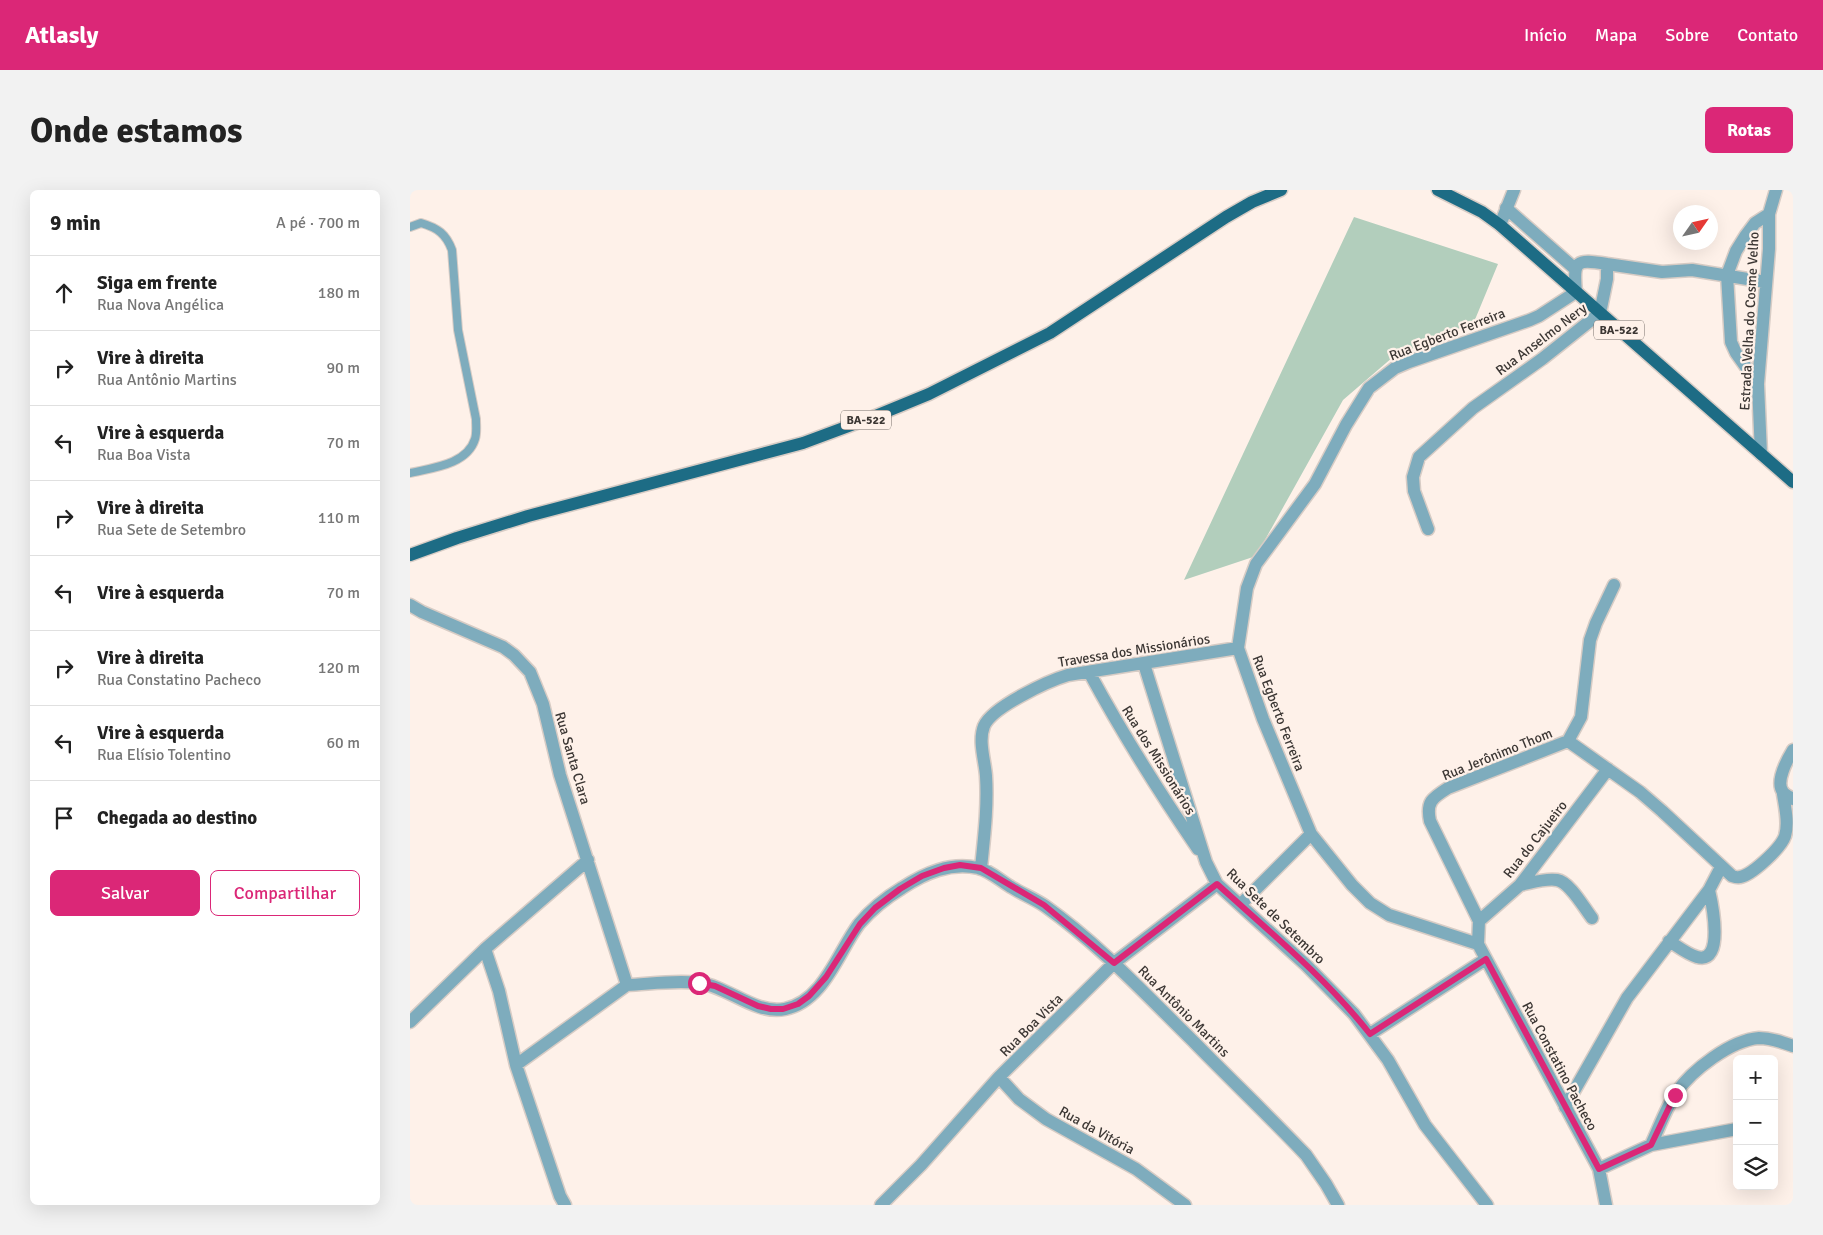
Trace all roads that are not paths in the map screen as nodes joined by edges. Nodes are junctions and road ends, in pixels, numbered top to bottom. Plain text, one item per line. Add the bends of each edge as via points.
1 (1281, 190) edge
2 (1438, 190) edge
3 (1514, 190) edge
4 (1776, 190) edge
5 (1506, 208) junction
6 (1769, 214) junction
7 (1500, 225) junction
8 (410, 227) edge
9 (1607, 264) junction
10 (1574, 268) junction
11 (1727, 275) junction
12 (1766, 282) junction
13 (1576, 292) junction
14 (1600, 313) junction
15 (1758, 384) junction
16 (1761, 454) junction
17 (410, 473) edge
18 (1793, 482) edge
19 (1428, 529) dead end
20 (410, 555) edge
21 (1614, 585) dead end
22 (410, 605) edge
23 (1238, 648) junction
24 (1144, 664) junction
25 (1089, 672) junction
26 (1568, 741) junction
27 (1793, 750) edge
28 (1608, 769) junction
29 (1788, 796) edge
30 (1311, 834) junction
31 (588, 860) junction
32 (1206, 862) junction
33 (1721, 866) junction
34 (981, 868) junction
35 (1217, 884) junction
36 (1520, 885) junction
37 (1709, 890) junction
38 (1240, 905) junction
39 (1592, 918) dead end
40 (1479, 921) junction
41 (1669, 941) junction
42 (1478, 944) junction
43 (485, 949) junction
44 (1486, 959) junction
45 (1114, 963) junction
46 (626, 985) junction
47 (410, 1022) edge
48 (1370, 1034) junction
49 (1793, 1046) edge
50 (516, 1065) junction
51 (999, 1078) junction
52 (1565, 1107) junction
53 (1733, 1130) edge
54 (1651, 1145) junction
55 (1599, 1169) junction
56 (565, 1205) edge
57 (881, 1205) edge
58 (1185, 1205) edge
59 (1338, 1205) edge
60 (1487, 1205) edge
61 (1606, 1205) edge

1 - 20 main road, BA-522 via 1226,217 1050,333 929,394 803,442 528,516
2 - 7 main road, BA-522
3 - 5 street
4 - 6 street, Estrada Velha do Cosme Velho
5 - 7 street
5 - 10 street
6 - 11 street via 1755,223 1746,235
6 - 12 street, Estrada Velha do Cosme Velho
7 - 13 main road, BA-522
8 - 17 lane via 421,223 441,231 452,250 458,330 476,430 475,440 464,455 450,463
9 - 10 street via 1590,261
9 - 11 street via 1662,272 1692,270
9 - 14 street, Rua Anselmo Nery
10 - 13 street
11 - 12 street
11 - 15 street via 1731,342
12 - 15 street, Estrada Velha do Cosme Velho
13 - 14 main road, BA-522
13 - 23 street, Rua Egberto Ferreira via 1530,320 1395,368 1369,388 1315,484 1256,564 1247,588
14 - 16 main road, BA-522
14 - 19 street, Rua Anselmo Nery via 1473,408 1419,457 1413,477 1414,491
15 - 16 street, Estrada Velha do Cosme Velho
16 - 18 main road, BA-522
21 - 26 street via 1590,640 1581,716
22 - 31 street, Rua Santa Clara via 502,647 530,672 543,704 560,775
23 - 24 street, Travessa dos Missionários
23 - 30 street, Rua Egberto Ferreira via 1263,719
24 - 25 street, Travessa dos Missionários
24 - 32 street, Rua Sete de Setembro
25 - 32 street, Rua dos Missionários
25 - 34 street, Travessa dos Missionários via 1052,680 1014,700 990,717 983,728 986,820
26 - 28 street
26 - 40 street, Rua Jerônimo Thom via 1448,788 1434,796 1429,806 1430,821
27 - 29 street via 1781,780 1781,788
28 - 33 street via 1662,811
28 - 36 street, Rua do Cajueiro
29 - 33 street via 1785,836 1776,850 1740,877 1732,876
30 - 38 street
30 - 42 street, Rua Egberto Ferreira via 1352,886 1370,903 1389,915
31 - 43 street
31 - 46 street, Rua Santa Clara
32 - 35 street, Rua Sete de Setembro
33 - 37 street
34 - 45 street, Rua Antônio Martins via 1044,905
34 - 46 street via 960,865 944,868 900,889 860,924 818,986 791,1007 758,1006 715,986 699,983
35 - 38 street, Rua Sete de Setembro
35 - 45 street, Rua Boa Vista
36 - 39 street via 1549,880 1562,882
36 - 40 street, Rua do Cajueiro
37 - 41 street
37 - 41 street via 1715,921 1710,953 1696,957
38 - 48 street, Rua Sete de Setembro via 1306,965
40 - 42 street
41 - 52 street via 1627,998
42 - 44 street, Rua Constatino Pacheco
43 - 47 street
43 - 50 street via 499,991
44 - 48 street
44 - 52 street, Rua Constatino Pacheco
45 - 51 street, Rua Boa Vista
45 - 59 street, Rua Antônio Martins via 1306,1155
46 - 50 street
48 - 60 street, Rua Sete de Setembro via 1425,1125
49 - 54 street via 1758,1038 1714,1057 1694,1072 1675,1095
50 - 56 street
51 - 57 street, Rua Boa Vista
51 - 58 street, Rua da Vitória via 1019,1099 1046,1119 1136,1169
52 - 55 street, Rua Constatino Pacheco
53 - 54 street
54 - 55 street
55 - 61 street, Rua Constatino Pacheco

